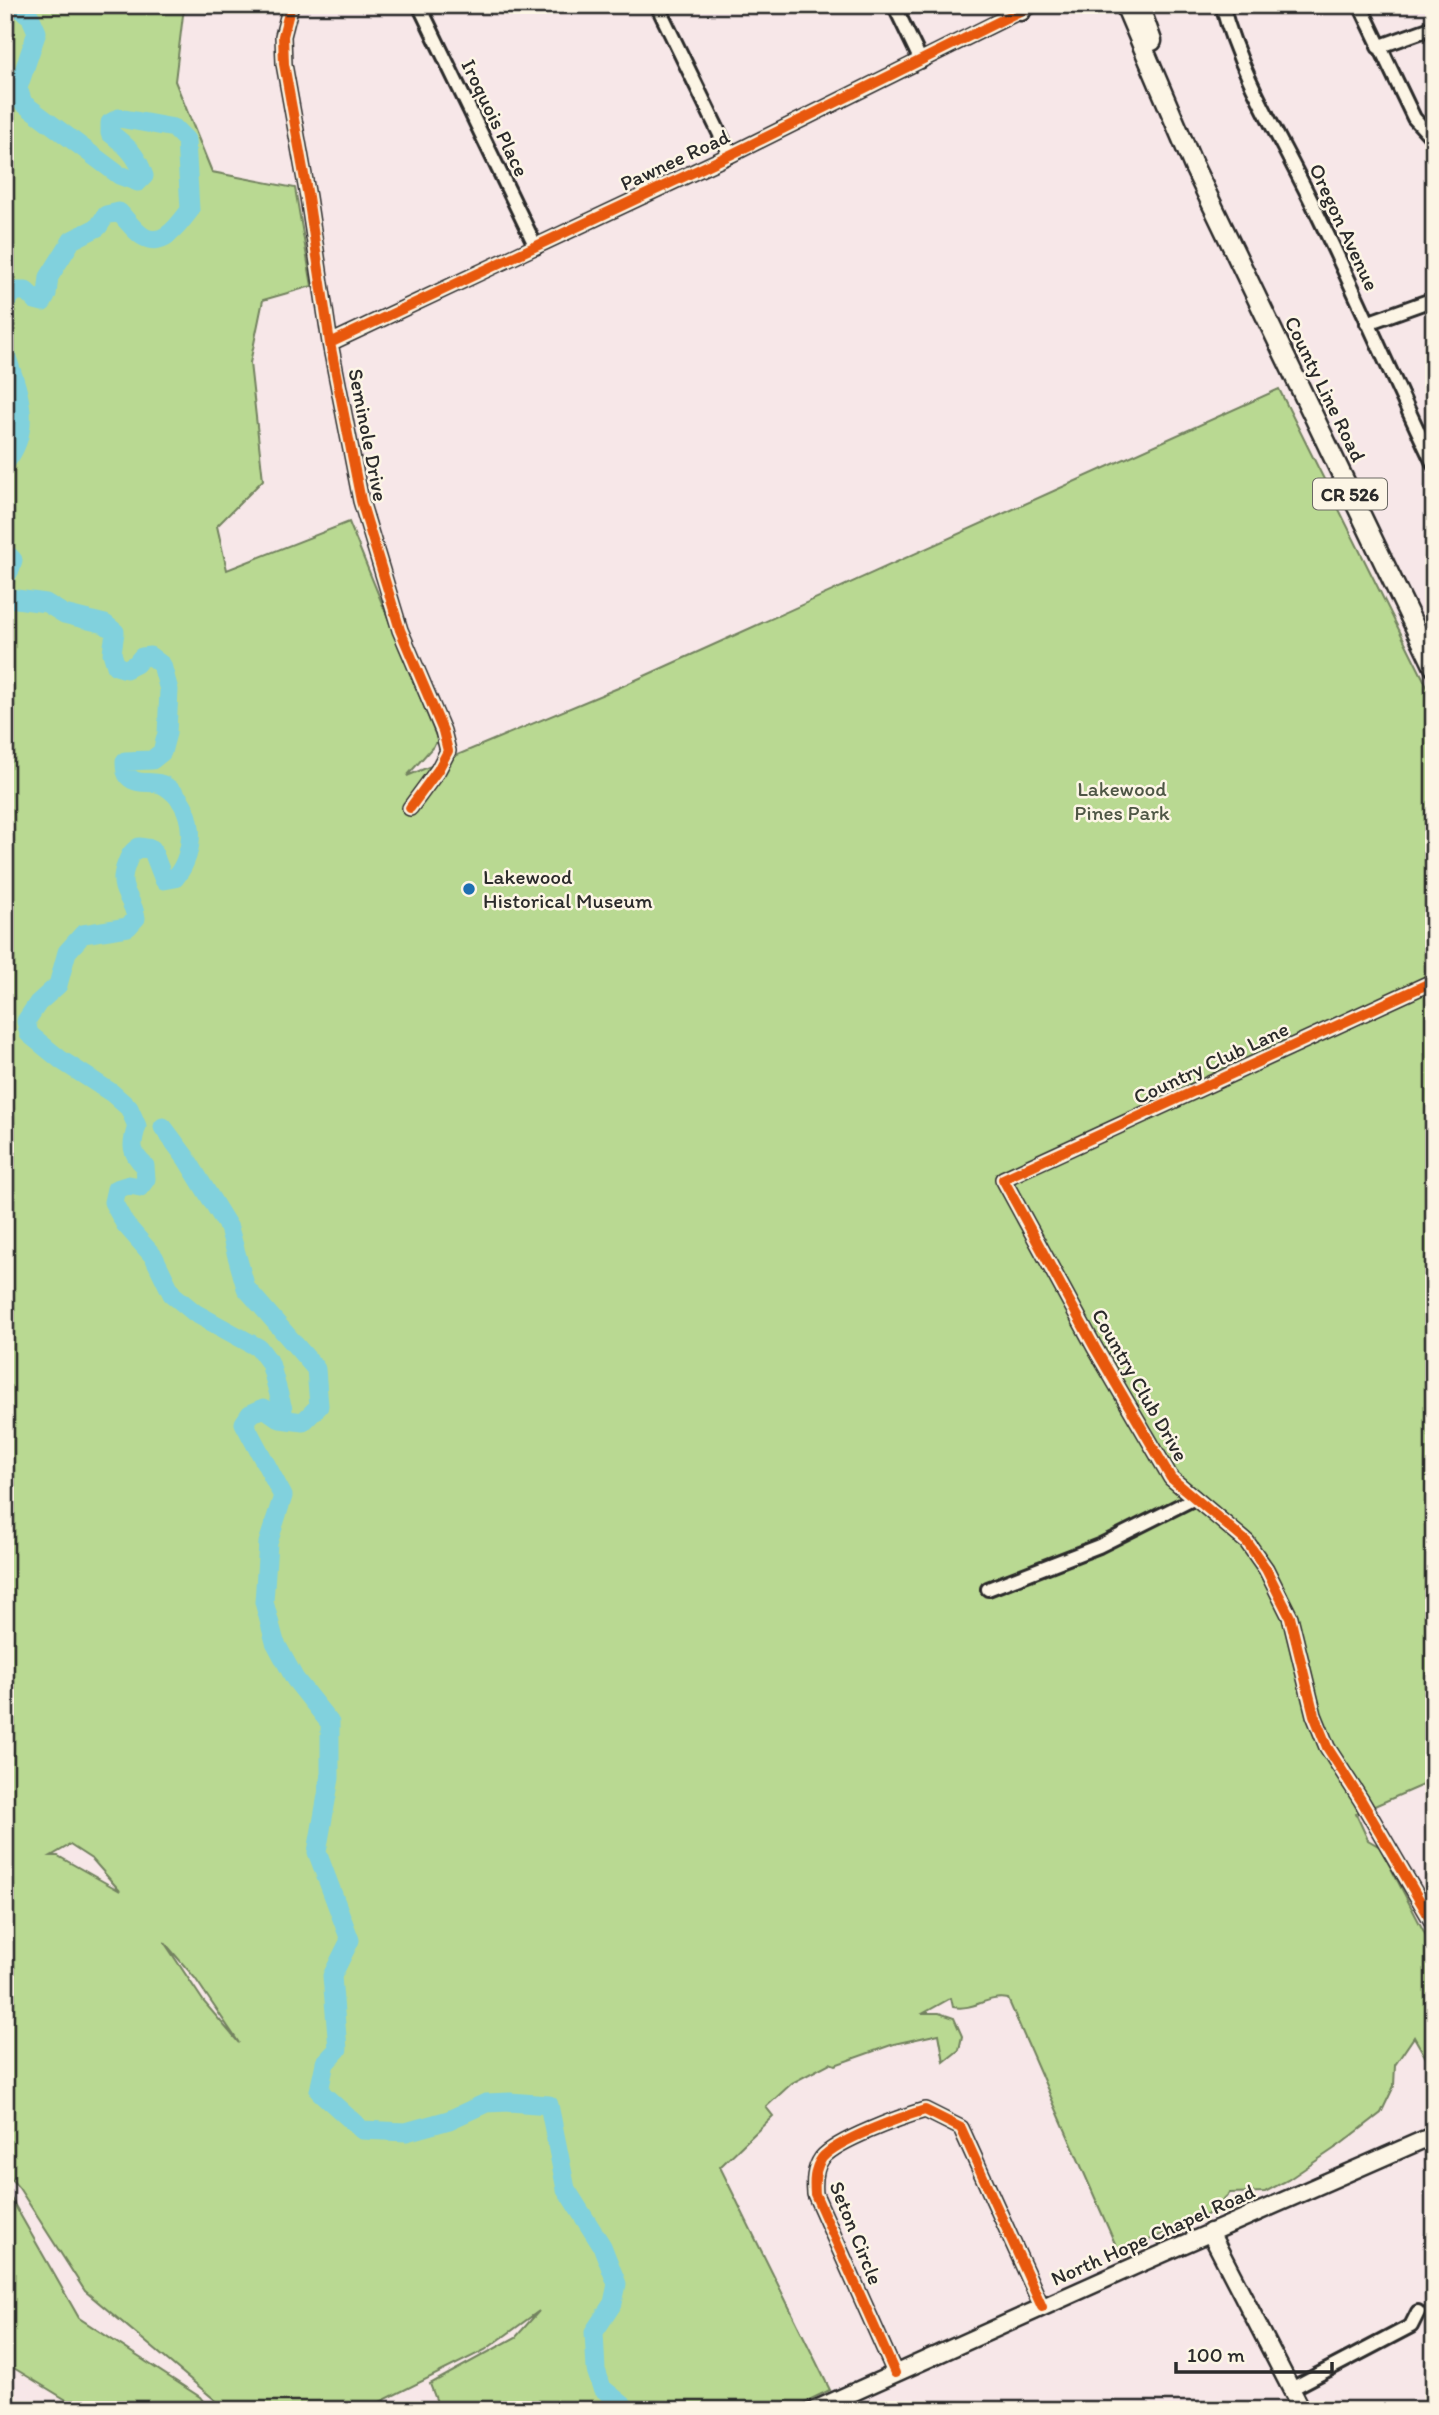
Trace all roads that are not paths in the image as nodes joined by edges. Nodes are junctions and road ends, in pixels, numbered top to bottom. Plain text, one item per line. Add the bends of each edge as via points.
1 (291, 5) edge
2 (419, 5) edge
3 (657, 5) edge
4 (894, 5) edge
5 (1125, 5) edge
6 (1139, 5) edge
7 (1144, 5) edge
8 (1222, 5) edge
9 (1360, 5) edge
10 (1026, 7) edge
11 (1434, 27) edge
12 (1149, 34) junction
13 (1378, 47) junction
14 (920, 61) junction
15 (1434, 140) edge
16 (730, 155) junction
17 (1194, 167) junction
18 (536, 247) junction
19 (1434, 299) edge
20 (1367, 323) junction
21 (330, 343) junction
22 (1428, 439) edge
23 (1434, 465) edge
24 (1434, 667) edge
25 (410, 808) dead end
26 (1434, 981) edge
27 (1003, 1179) joint
28 (1195, 1498) junction
29 (988, 1589) dead end
30 (1434, 1926) edge
31 (1434, 2136) edge
32 (1210, 2232) junction
33 (1042, 2307) junction
34 (1418, 2312) dead end
35 (895, 2373) junction
36 (1291, 2389) junction
37 (814, 2410) edge
38 (1302, 2410) edge

1 - 21 street, Seminole Drive via 283,36 284,64
2 - 18 street, Iroquois Place
3 - 16 street
4 - 14 street
5 - 17 main road, County Line Road / CR 526
6 - 12 main road, County Line Road / CR 526
7 - 12 main road
8 - 20 street, Oregon Avenue via 1248,77
9 - 13 street
10 - 14 street, Pawnee Road
11 - 13 street
12 - 17 main road, County Line Road / CR 526
13 - 15 street via 1414,118
14 - 16 street, Pawnee Road
16 - 18 street, Pawnee Road
17 - 24 main road, County Line Road / CR 526
18 - 21 street, Pawnee Road
19 - 20 street
20 - 22 street, Oregon Avenue
21 - 25 street, Seminole Drive via 363,510 400,630 449,751
22 - 23 street, Oregon Avenue
26 - 27 street, Country Club Lane
27 - 28 street, Country Club Drive via 1171,1478
28 - 29 street via 1100,1546
28 - 30 street, Country Club Drive via 1247,1542 1266,1569 1290,1617 1314,1715 1327,1747
31 - 32 main road, North Hope Chapel Road
32 - 33 main road, North Hope Chapel Road
32 - 36 main road
33 - 35 main road, North Hope Chapel Road
33 - 35 street, Seton Circle via 961,2129 925,2110 898,2118 832,2149 817,2165 814,2181 815,2194
34 - 36 street via 1411,2326
35 - 37 main road, North Hope Chapel Road
36 - 38 main road

